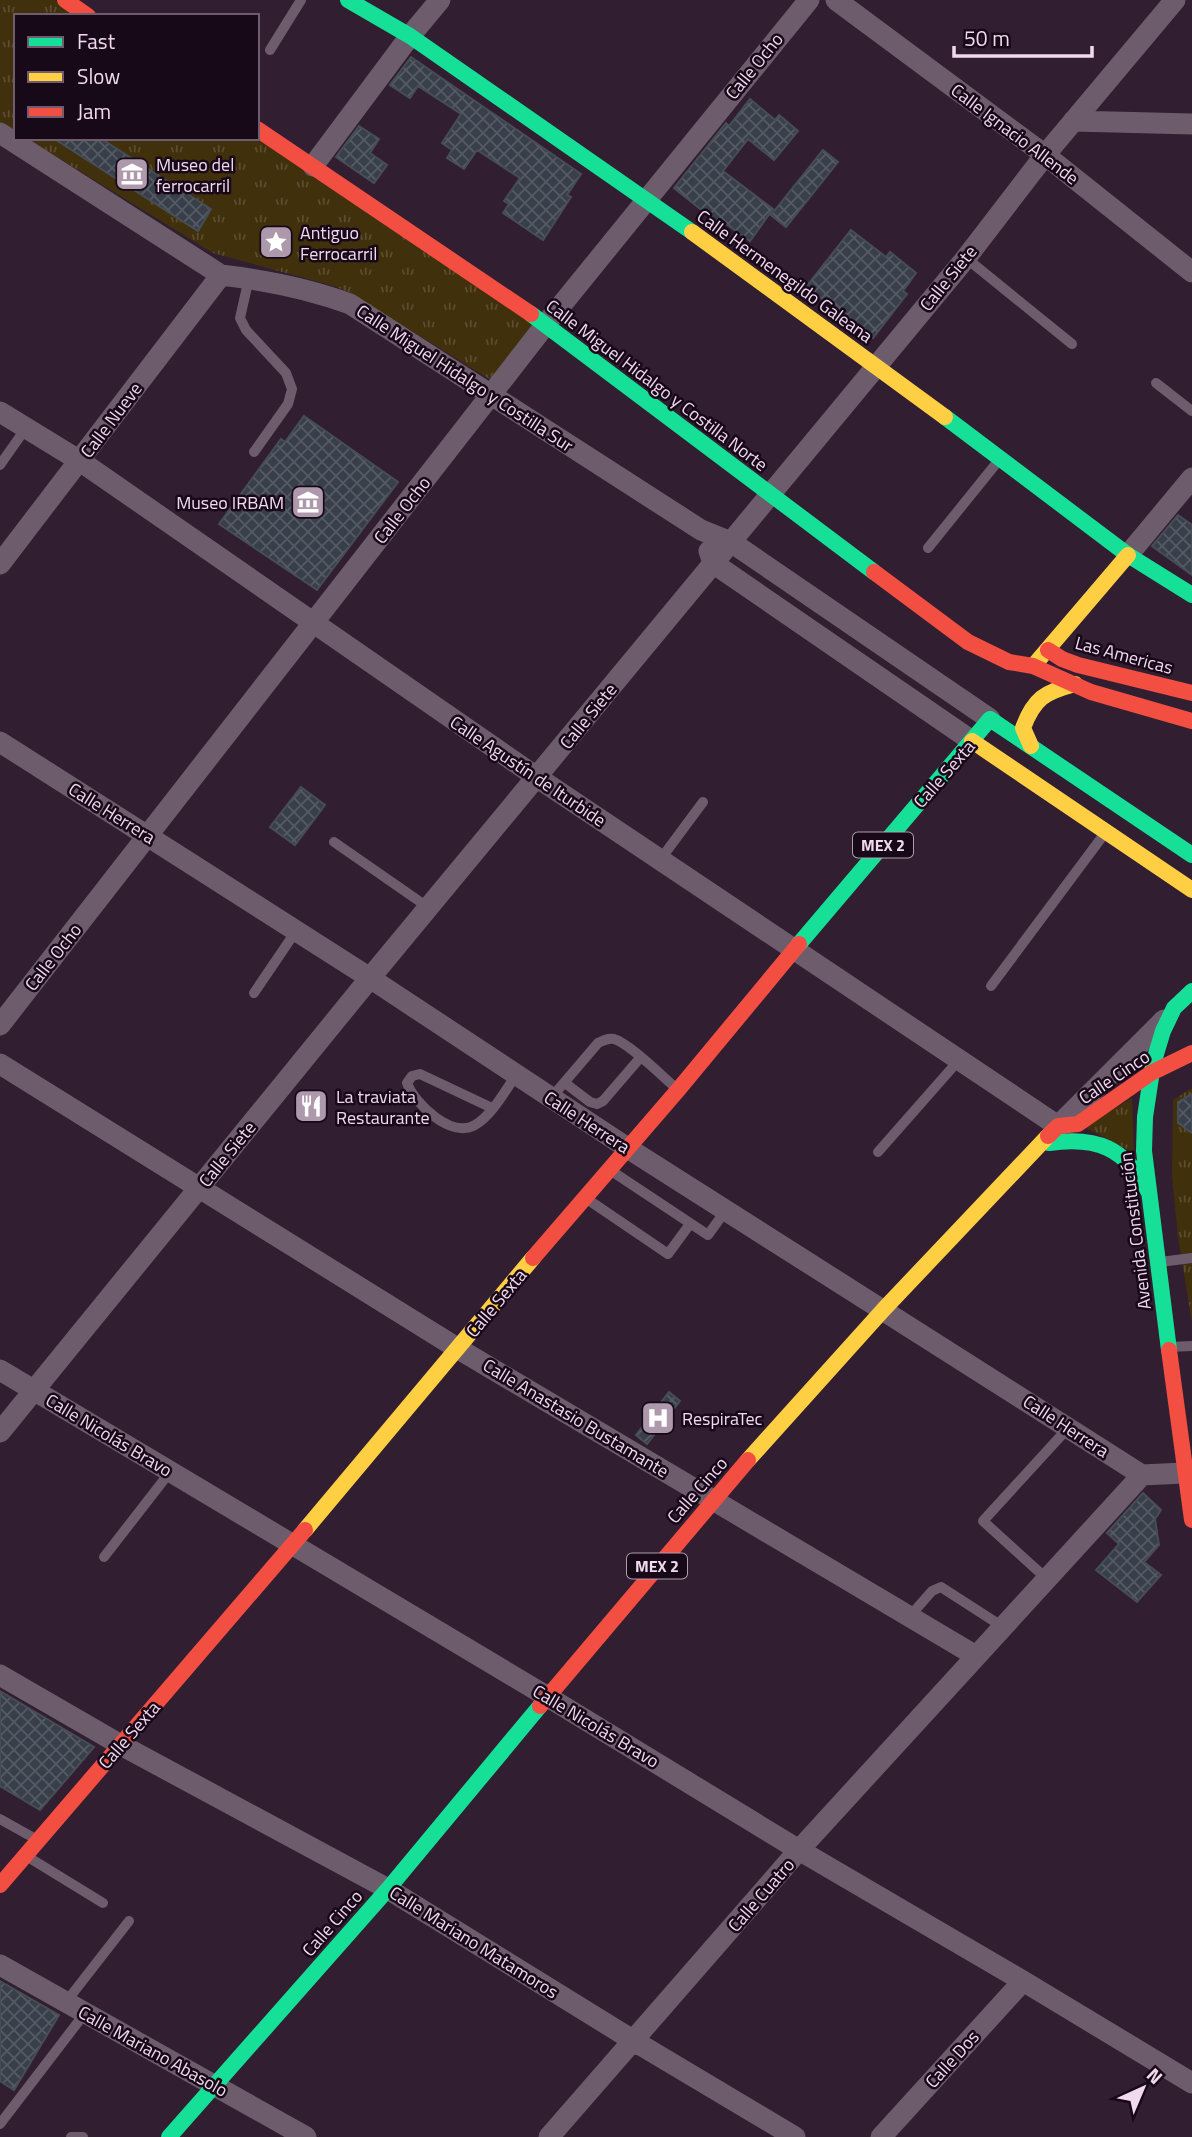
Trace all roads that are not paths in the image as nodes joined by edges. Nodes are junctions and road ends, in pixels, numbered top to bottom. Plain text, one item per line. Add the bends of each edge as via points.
1 (65, 0) edge
2 (302, 0) edge
3 (348, 0) edge
4 (440, 0) edge
5 (809, 0) edge
6 (836, 0) edge
7 (1175, 0) edge
8 (85, 14) edge
9 (410, 36) junction
10 (270, 50) dead end
11 (1073, 121) junction
12 (1192, 124) edge
13 (259, 130) edge
14 (0, 133) edge
15 (1045, 155) junction
16 (313, 166) junction
17 (646, 199) junction
18 (966, 258) junction
19 (1192, 272) edge
20 (221, 275) junction
21 (249, 278) junction
22 (546, 324) junction
23 (1072, 344) dead end
24 (876, 365) junction
25 (1156, 383) dead end
26 (491, 396) junction
27 (1192, 411) edge
28 (0, 412) edge
29 (26, 428) junction
30 (254, 452) dead end
31 (999, 460) junction
32 (80, 461) junction
33 (0, 465) edge
34 (1192, 478) edge
35 (770, 496) junction
36 (701, 530) junction
37 (731, 542) junction
38 (929, 548) dead end
39 (1128, 555) junction
40 (713, 562) junction
41 (0, 564) edge
42 (1192, 595) edge
43 (833, 613) junction
44 (313, 623) junction
45 (818, 636) junction
46 (1048, 650) junction
47 (1033, 666) junction
48 (1075, 684) junction
49 (1192, 692) edge
50 (990, 719) junction
51 (1192, 721) edge
52 (972, 741) junction
53 (0, 742) edge
54 (1031, 746) junction
55 (538, 778) junction
56 (703, 802) dead end
57 (1123, 811) junction
58 (1106, 831) junction
59 (148, 835) junction
60 (334, 842) dead end
61 (1192, 855) edge
62 (660, 860) junction
63 (1192, 890) edge
64 (429, 908) junction
65 (296, 931) junction
66 (794, 949) junction
67 (370, 978) junction
68 (991, 986) dead end
69 (1192, 991) edge
70 (254, 993) dead end
71 (1170, 1013) junction
72 (0, 1025) edge
73 (1192, 1053) edge
74 (640, 1058) junction
75 (959, 1060) junction
76 (0, 1064) edge
77 (1151, 1073) junction
78 (516, 1075) junction
79 (558, 1090) junction
80 (678, 1090) junction
81 (492, 1108) junction
82 (1058, 1126) junction
83 (1077, 1140) junction
84 (1041, 1144) junction
85 (626, 1147) junction
86 (878, 1152) dead end
87 (608, 1169) junction
88 (200, 1188) junction
89 (1148, 1191) junction
90 (585, 1197) junction
91 (726, 1210) junction
92 (690, 1224) junction
93 (1192, 1258) edge
94 (1157, 1262) junction
95 (884, 1309) junction
96 (1192, 1346) edge
97 (1169, 1347) junction
98 (457, 1348) junction
99 (0, 1370) edge
100 (34, 1391) junction
101 (1069, 1427) junction
102 (0, 1432) edge
103 (170, 1472) junction
104 (1184, 1473) junction
105 (1142, 1475) junction
106 (713, 1499) junction
107 (1192, 1520) edge
108 (292, 1545) junction
109 (104, 1557) dead end
110 (1047, 1579) junction
111 (910, 1616) junction
112 (1003, 1627) junction
113 (976, 1656) junction
114 (0, 1675) edge
115 (548, 1697) junction
116 (121, 1745) junction
117 (0, 1819) edge
118 (38, 1840) junction
119 (799, 1850) junction
120 (25, 1855) junction
121 (0, 1885) edge
122 (388, 1889) junction
123 (103, 1903) dead end
124 (128, 1921) dead end
125 (0, 1965) edge
126 (1023, 1981) junction
127 (66, 2002) junction
128 (85, 2013) junction
129 (634, 2041) junction
130 (1192, 2083) edge
131 (214, 2086) junction
132 (2, 2119) edge
133 (71, 2137) edge
134 (83, 2137) edge
135 (169, 2137) edge
136 (306, 2137) edge
137 (549, 2137) edge
138 (795, 2137) edge
139 (881, 2137) edge

1 - 8 main road
2 - 10 lane
3 - 9 main road, Calle Hermenegildo Galeana
4 - 9 street
5 - 17 street, Calle Ocho
6 - 15 street, Calle Ignacio Allende
7 - 11 street, Calle Siete
9 - 16 street
9 - 17 main road, Calle Hermenegildo Galeana
11 - 12 street
11 - 15 street, Calle Siete
13 - 16 main road, Calle Miguel Hidalgo y Costilla Norte
14 - 20 street, Calle Miguel Hidalgo y Costilla Sur
15 - 18 street, Calle Siete
15 - 19 street, Calle Ignacio Allende
16 - 22 main road, Calle Miguel Hidalgo y Costilla Norte
17 - 22 street, Calle Ocho
17 - 24 main road, Calle Hermenegildo Galeana
18 - 23 lane
18 - 24 street, Calle Siete
20 - 21 street, Calle Miguel Hidalgo y Costilla Sur
20 - 32 street, Calle Nueve
21 - 26 street, Calle Miguel Hidalgo y Costilla Sur via 350,304
21 - 30 lane via 240,318 286,373 292,389 288,404
22 - 26 street, Calle Ocho
22 - 35 main road, Calle Miguel Hidalgo y Costilla Norte
24 - 31 main road, Calle Hermenegildo Galeana
24 - 35 street, Calle Siete
25 - 27 lane
26 - 36 street, Calle Miguel Hidalgo y Costilla Sur
26 - 44 street, Calle Ocho
28 - 29 street, Calle Agustín de Iturbide
29 - 32 street, Calle Agustín de Iturbide
29 - 33 lane
31 - 38 lane
31 - 39 main road, Calle Hermenegildo Galeana
32 - 41 street, Calle Nueve
32 - 44 street, Calle Agustín de Iturbide
34 - 39 street
35 - 37 street, Calle Siete
35 - 47 main road, Calle Miguel Hidalgo y Costilla Norte via 968,642 1009,662
36 - 37 street, Calle Miguel Hidalgo y Costilla Sur
36 - 40 street
37 - 40 street, Calle Siete
37 - 43 street, Calle Miguel Hidalgo y Costilla Sur
39 - 42 main road, Calle Hermenegildo Galeana
39 - 46 main road
40 - 45 street
40 - 55 street, Calle Siete
43 - 45 street
43 - 50 street, Calle Miguel Hidalgo y Costilla Sur
44 - 55 street, Calle Agustín de Iturbide
44 - 59 street, Calle Ocho
45 - 52 street
46 - 47 main road
46 - 49 main road, Las Americas via 1078,665
47 - 48 main road
48 - 51 main road
48 - 54 main road via 1034,702 1023,728
50 - 52 main road, Calle Sexta
50 - 54 main road
52 - 58 main road
52 - 66 main road, Calle Sexta / MEX 2
53 - 59 street, Calle Herrera
54 - 57 main road
55 - 62 street, Calle Agustín de Iturbide
55 - 64 street, Calle Siete
56 - 62 lane
57 - 58 main road
57 - 61 main road
58 - 63 main road
58 - 68 lane
59 - 65 street, Calle Herrera
59 - 72 street, Calle Ocho
60 - 64 lane
62 - 66 street, Calle Agustín de Iturbide
64 - 67 street, Calle Siete
65 - 67 street, Calle Herrera
65 - 70 lane
66 - 75 street, Calle Agustín de Iturbide
66 - 80 main road, Calle Sexta / MEX 2
67 - 78 street, Calle Herrera
67 - 88 street, Calle Siete
69 - 71 main road, Avenida Constitución
71 - 77 main road, Avenida Constitución
71 - 82 street
73 - 77 main road, Calle Cinco / MEX 2
74 - 79 lane via 597,1104
74 - 79 lane via 616,1039 607,1039 598,1043
74 - 80 lane
75 - 82 street, Calle Agustín de Iturbide
75 - 86 lane
76 - 88 street, Calle Anastasio Bustamante
77 - 82 main road, Calle Cinco / MEX 2 via 1078,1124
77 - 89 main road, Avenida Constitución via 1144,1129
78 - 79 street, Calle Herrera
78 - 81 lane
79 - 85 street, Calle Herrera
80 - 85 main road, Calle Sexta / MEX 2
81 - 81 lane via 474,1125 456,1127 423,1108 407,1083 420,1074
82 - 83 main road
82 - 84 main road, Calle Cinco / MEX 2
83 - 84 main road
83 - 89 main road via 1121,1154
84 - 95 main road, Calle Cinco / MEX 2
85 - 87 main road, Calle Sexta / MEX 2
85 - 91 street, Calle Herrera
87 - 90 main road, Calle Sexta / MEX 2
87 - 92 lane
88 - 98 street, Calle Anastasio Bustamante
88 - 100 street, Calle Siete
89 - 94 main road, Avenida Constitución
90 - 92 lane via 668,1254
90 - 98 main road, Calle Sexta / MEX 2
91 - 92 lane via 708,1236
91 - 95 street, Calle Herrera
93 - 94 lane
94 - 97 main road, Avenida Constitución
95 - 101 street, Calle Herrera
95 - 106 main road, Calle Cinco / MEX 2
96 - 97 lane
97 - 104 main road, Avenida Constitución
98 - 106 street, Calle Anastasio Bustamante
98 - 108 main road, Calle Sexta / MEX 2
99 - 100 street, Calle Nicolás Bravo
100 - 102 street, Calle Siete
100 - 103 street, Calle Nicolás Bravo
101 - 105 street, Calle Herrera
101 - 110 lane via 983,1521
103 - 108 street, Calle Nicolás Bravo
103 - 109 lane
104 - 105 street
104 - 107 main road, Avenida Constitución
105 - 110 street, Calle Cuatro
106 - 111 street, Calle Anastasio Bustamante
106 - 115 main road, Calle Cinco / MEX 2
108 - 115 street, Calle Nicolás Bravo
108 - 116 main road, Calle Sexta / MEX 2
110 - 112 street, Calle Cuatro
111 - 112 lane via 941,1587
111 - 113 street, Calle Anastasio Bustamante
112 - 113 street, Calle Cuatro
113 - 119 street, Calle Cuatro
114 - 116 street, Calle Mariano Matamoros
115 - 119 street, Calle Nicolás Bravo
115 - 122 main road, Calle Cinco / MEX 2
116 - 118 main road, Calle Sexta / MEX 2
116 - 122 street, Calle Mariano Matamoros
117 - 118 lane
118 - 120 main road, Calle Sexta / MEX 2
119 - 126 street, Calle Nicolás Bravo
119 - 129 street, Calle Cuatro
120 - 121 main road, Calle Sexta / MEX 2
120 - 123 lane
122 - 129 street, Calle Mariano Matamoros
122 - 131 main road, Calle Cinco / MEX 2
124 - 127 lane
125 - 127 street, Calle Mariano Abasolo
126 - 130 street, Calle Nicolás Bravo
126 - 139 street, Calle Dos
127 - 128 street, Calle Mariano Abasolo
128 - 131 street, Calle Mariano Abasolo
128 - 132 lane
129 - 137 street, Calle Cuatro
129 - 138 street, Calle Mariano Matamoros
131 - 135 main road, Calle Cinco / MEX 2
131 - 136 street, Calle Mariano Abasolo
133 - 134 lane

